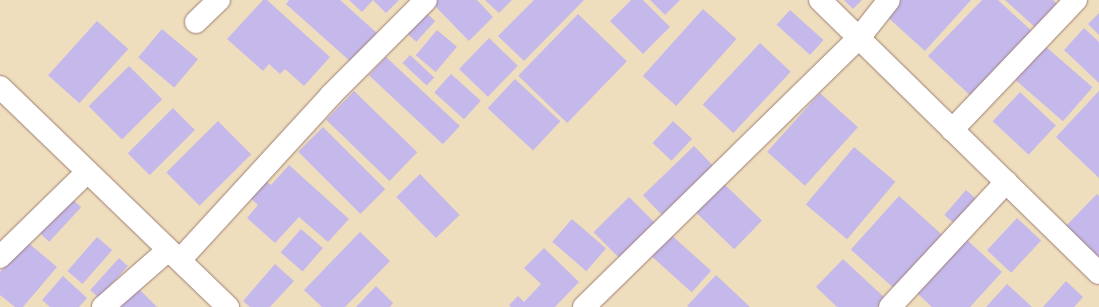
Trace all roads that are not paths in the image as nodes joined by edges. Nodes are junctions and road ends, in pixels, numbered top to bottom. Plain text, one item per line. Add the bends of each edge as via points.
1 (219, 0) edge
2 (426, 0) edge
3 (820, 0) edge
4 (889, 0) edge
5 (1076, 0) edge
6 (196, 22) dead end
7 (859, 38) junction
8 (0, 87) edge
9 (952, 130) junction
10 (87, 172) junction
11 (1006, 182) junction
12 (174, 255) junction
13 (0, 257) edge
14 (1099, 273) edge
15 (103, 307) edge
16 (228, 307) edge
17 (584, 307) edge
18 (890, 307) edge

1 - 6 street
2 - 12 street
3 - 7 street
4 - 7 street
5 - 9 street
7 - 9 street
7 - 17 street
8 - 10 street
9 - 11 street
10 - 12 street
10 - 13 street
11 - 14 street
11 - 18 street
12 - 15 street
12 - 16 street

